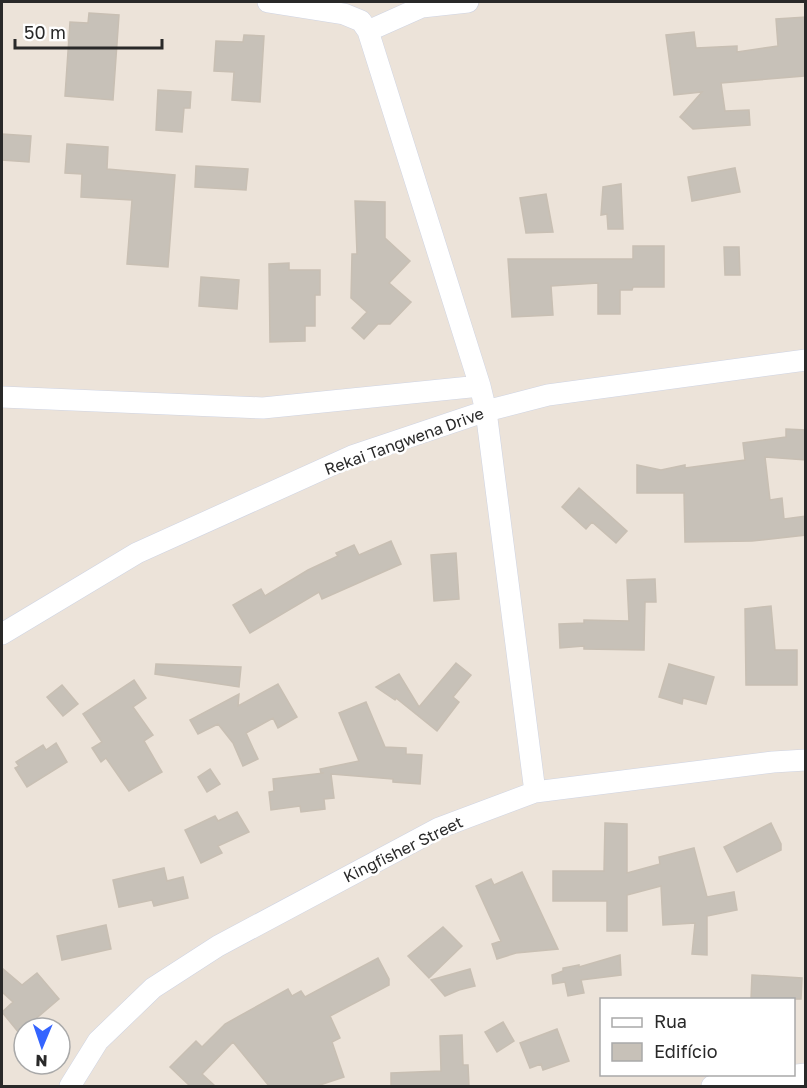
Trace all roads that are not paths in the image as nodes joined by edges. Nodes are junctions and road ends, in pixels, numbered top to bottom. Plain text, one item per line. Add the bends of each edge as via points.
1 (268, 2) edge
2 (468, 2) edge
3 (368, 31) junction
4 (806, 360) edge
5 (480, 386) junction
6 (2, 398) edge
7 (486, 411) junction
8 (2, 634) edge
9 (806, 760) edge
10 (535, 792) junction
11 (787, 1076) edge
12 (70, 1086) edge
13 (712, 1086) edge

1 - 3 street via 344,14 361,21
2 - 3 street via 422,7
3 - 5 street
4 - 7 street, Rekai Tangwena Drive via 548,395
5 - 6 street via 263,408
5 - 7 street
7 - 8 street, Rekai Tangwena Drive via 352,456 137,553
7 - 10 street
9 - 10 street, Kingfisher Street
10 - 12 street, Kingfisher Street via 439,828 218,946 153,988 98,1041
11 - 13 street

